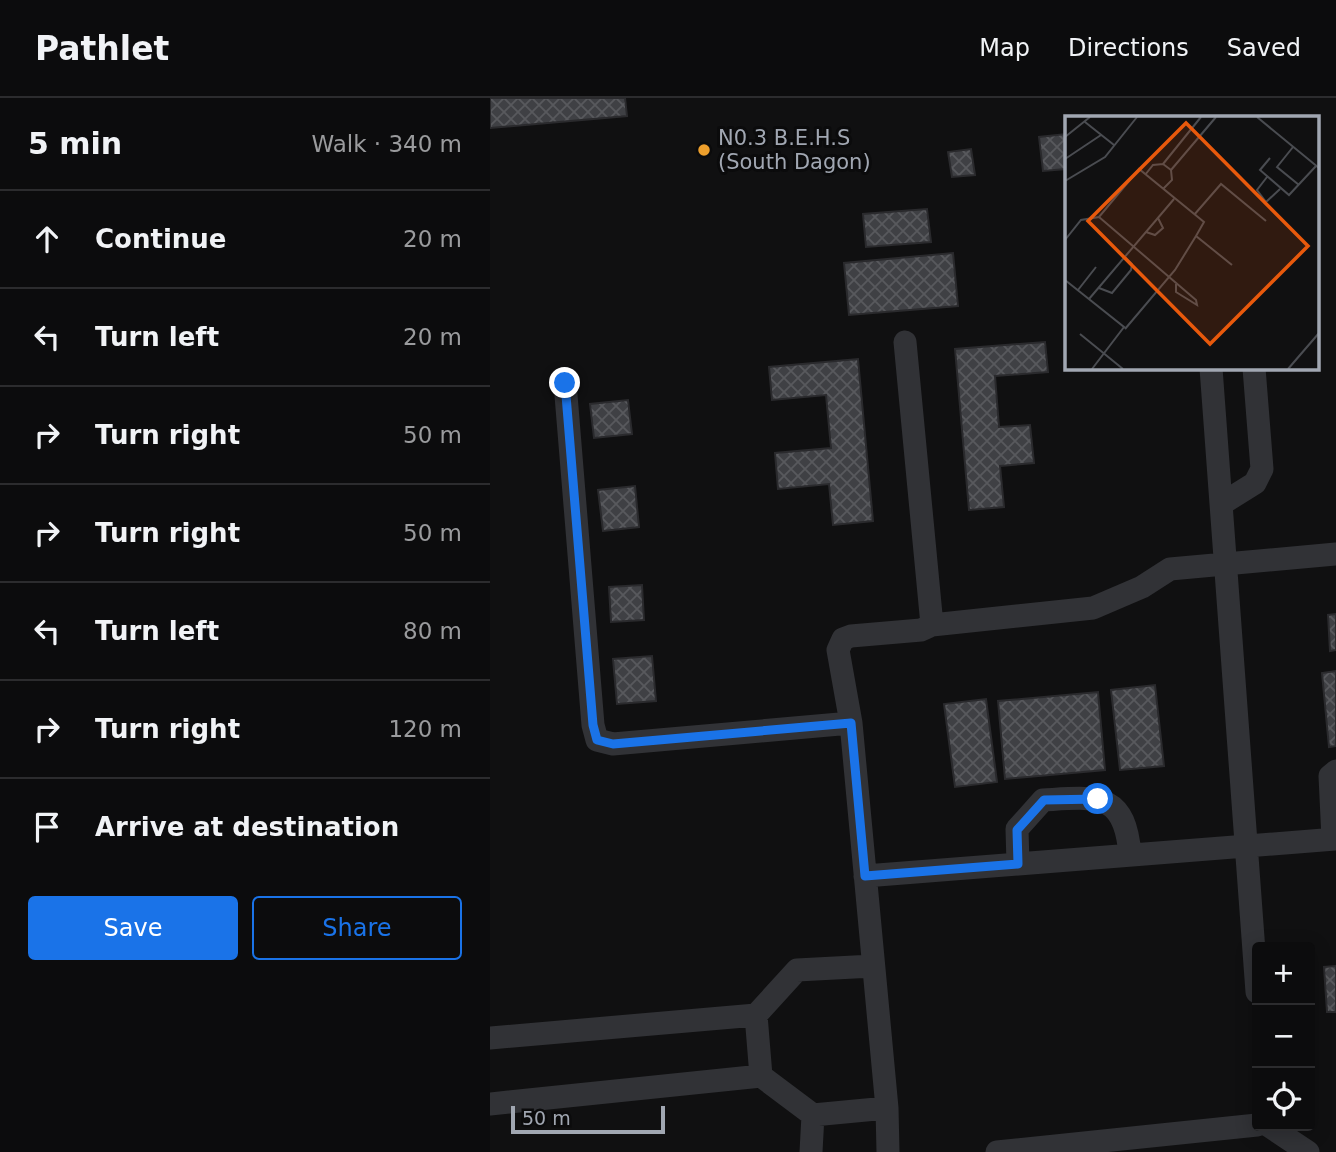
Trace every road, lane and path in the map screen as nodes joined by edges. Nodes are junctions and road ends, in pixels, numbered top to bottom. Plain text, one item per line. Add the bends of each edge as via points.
1 (905, 342) dead end
2 (1211, 369) edge
3 (1254, 369) edge
4 (565, 383) dead end
5 (1223, 503) junction
6 (1336, 554) edge
7 (1227, 561) junction
8 (932, 625) junction
9 (851, 723) junction
10 (1336, 771) edge
11 (1335, 839) edge
12 (1247, 846) junction
13 (1130, 855) junction
14 (1018, 864) junction
15 (865, 876) junction
16 (1254, 942) edge
17 (873, 965) junction
18 (756, 1015) junction
19 (490, 1038) edge
20 (761, 1076) junction
21 (490, 1104) edge
22 (887, 1108) junction
23 (813, 1115) junction
24 (1252, 1126) edge
25 (1276, 1131) edge
26 (811, 1152) edge
27 (888, 1152) edge
28 (997, 1152) edge
29 (1308, 1152) edge

1 - 8 lane
2 - 5 lane
3 - 5 lane via 1262,469 1255,483
4 - 9 lane via 597,740 613,744
5 - 7 lane
6 - 7 lane
7 - 8 lane via 1170,569 1093,608
7 - 12 lane
8 - 9 lane via 843,639 838,650
9 - 15 lane
10 - 11 lane via 1329,786
11 - 12 lane
12 - 13 lane
12 - 16 lane
13 - 14 lane
13 - 14 lane via 1127,825 1106,803 1091,797 1044,800 1017,830
14 - 15 lane
15 - 17 lane
17 - 18 lane via 797,970
17 - 22 lane
18 - 19 lane
18 - 20 lane
20 - 21 lane
20 - 23 lane
22 - 23 lane
22 - 27 lane
23 - 26 lane
24 - 28 lane
25 - 29 lane

